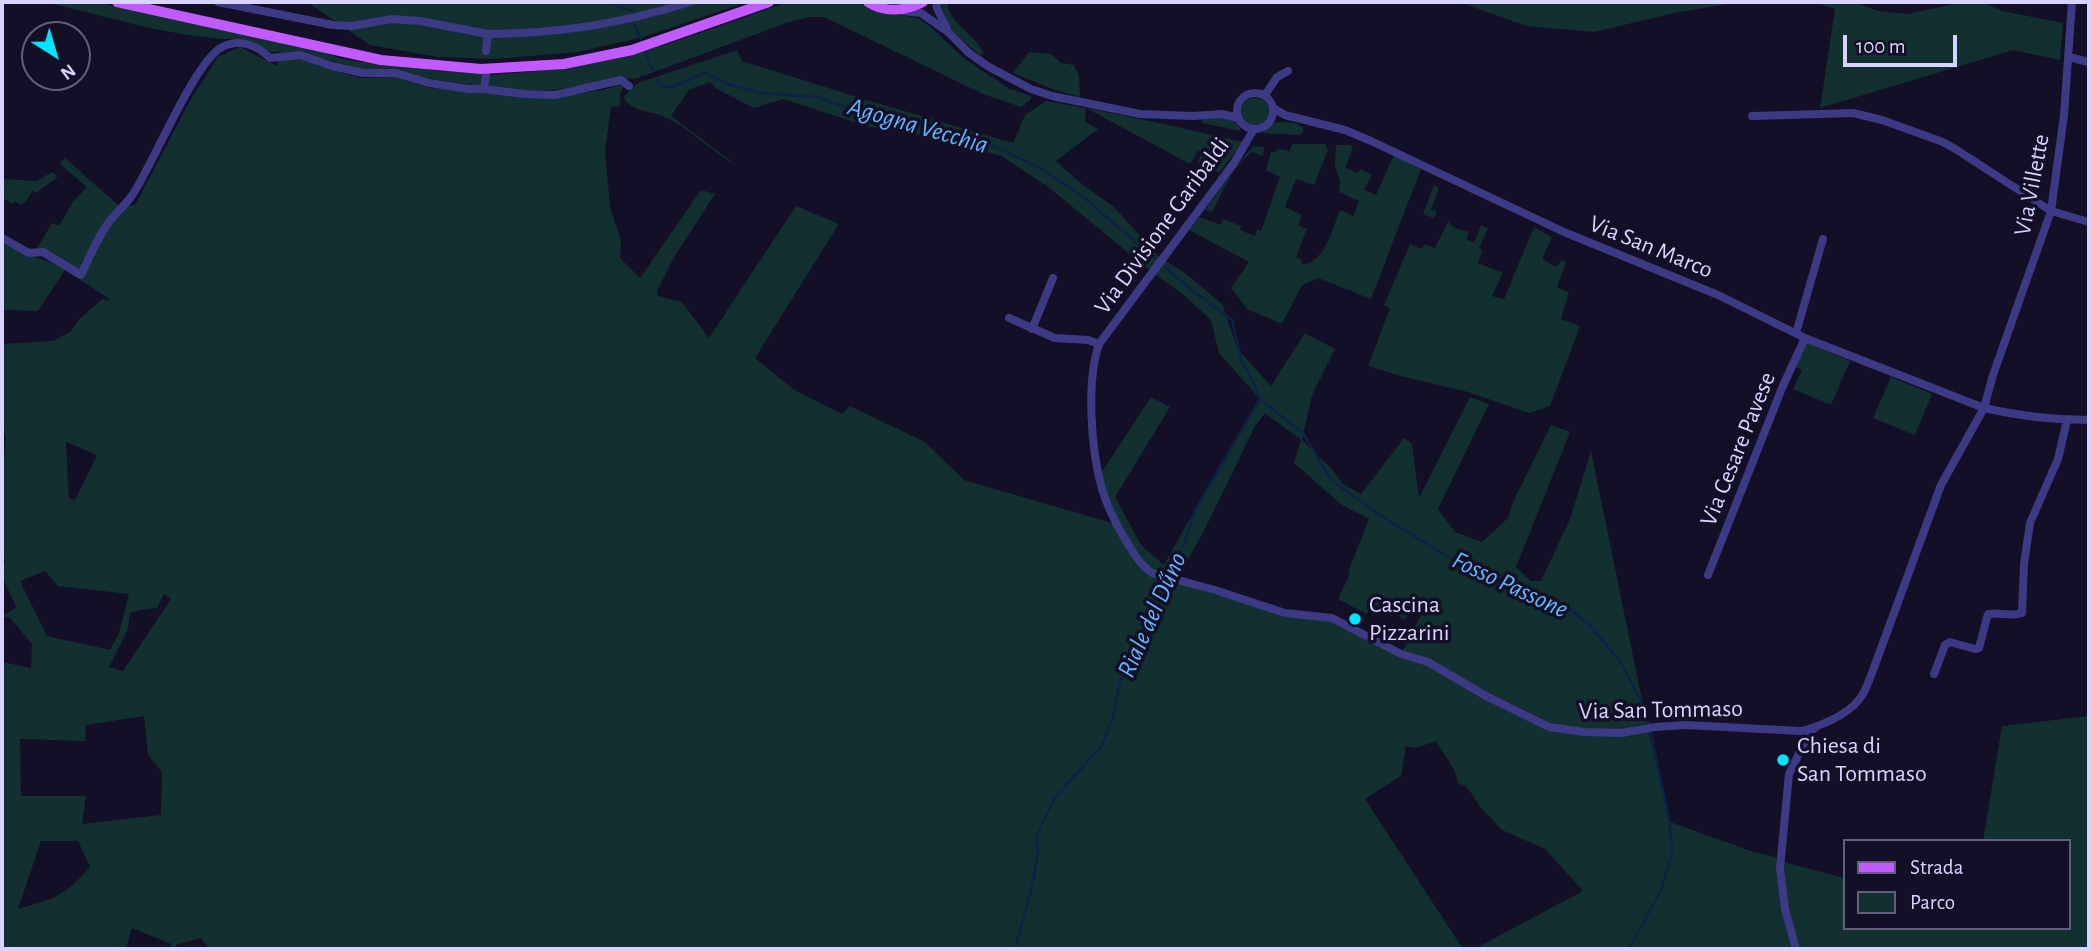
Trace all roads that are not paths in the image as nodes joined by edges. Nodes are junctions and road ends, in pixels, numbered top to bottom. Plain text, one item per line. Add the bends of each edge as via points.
1 (117, 2) edge
2 (218, 2) edge
3 (690, 2) edge
4 (769, 2) edge
5 (868, 2) edge
6 (923, 2) edge
7 (936, 2) edge
8 (2073, 2) edge
9 (900, 10) junction
10 (948, 32) junction
11 (488, 34) junction
12 (486, 51) dead end
13 (2069, 57) junction
14 (2089, 62) edge
15 (1287, 71) dead end
16 (486, 75) dead end
17 (629, 86) dead end
18 (484, 89) junction
19 (1265, 95) junction
20 (1238, 104) junction
21 (1273, 108) junction
22 (1222, 114) junction
23 (1752, 117) dead end
24 (1238, 118) junction
25 (1305, 121) junction
26 (1269, 123) junction
27 (1254, 129) junction
28 (2051, 211) junction
29 (2089, 222) edge
30 (2, 238) edge
31 (1823, 239) dead end
32 (1053, 278) dead end
33 (1009, 318) dead end
34 (1032, 329) junction
35 (1796, 333) junction
36 (1805, 338) junction
37 (1099, 344) junction
38 (1984, 408) junction
39 (2067, 420) junction
40 (2089, 420) edge
41 (1708, 575) dead end
42 (1934, 674) dead end
43 (1817, 726) junction
44 (1796, 949) edge

1 - 4 main road via 381,60 481,68 564,64 632,50
2 - 11 street via 333,25 392,19
3 - 11 street via 588,28
5 - 9 main road
6 - 9 main road
7 - 10 street
8 - 13 street, Via Villette
9 - 10 street via 920,13
10 - 22 street via 989,67 1052,96 1151,115
11 - 12 street
13 - 14 street
13 - 28 street, Via Villette
15 - 19 street
16 - 18 street
17 - 18 street via 621,80 555,94
18 - 30 street via 437,85 396,73 363,73 300,55 270,58 249,43 233,43 215,52 195,80 133,195 111,219 81,275 43,252 29,253
19 - 20 street via 1248,94
19 - 21 street
20 - 22 street
20 - 24 street
21 - 25 street, Via San Marco
21 - 26 street
22 - 24 street
23 - 28 street via 1853,113 1882,120 1957,150
24 - 27 street
25 - 26 street, Via San Marco via 1282,118
25 - 35 street, Via San Marco via 1371,141
26 - 27 street
27 - 37 street, Via Divisione Garibaldi via 1234,163
28 - 29 street
28 - 38 street, Via Villette
31 - 35 street
32 - 34 street
33 - 34 street
34 - 37 street via 1055,338
35 - 36 street, Via San Marco
36 - 38 street, Via San Marco
36 - 41 street, Via Cesare Pavese
37 - 43 street, Via San Tommaso via 1092,408 1103,492 1123,534 1143,567 1152,573 1285,613 1332,618 1401,654 1428,662 1549,727 1621,733 1685,725 1802,731
38 - 39 street, Via San Marco
38 - 43 street, Via San Tommaso via 1941,485 1863,695
39 - 40 street, Via San Marco
39 - 42 street via 2058,459 2030,523 2022,613 1988,614 1979,648 1950,642
43 - 44 street via 1789,774 1780,868 1784,909

